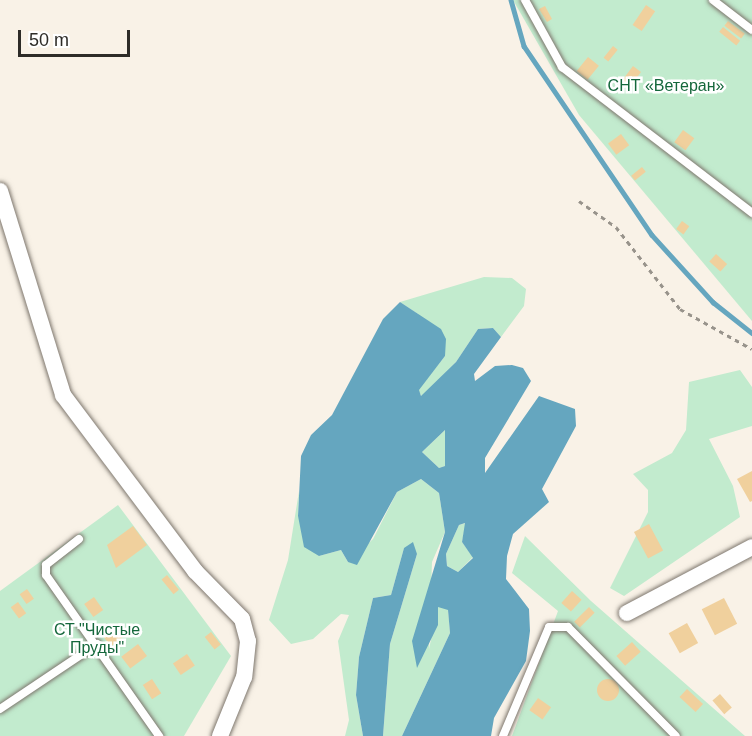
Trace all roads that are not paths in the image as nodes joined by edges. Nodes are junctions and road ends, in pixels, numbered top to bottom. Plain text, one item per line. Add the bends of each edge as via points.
1 (525, 0) edge
2 (713, 0) edge
3 (752, 30) edge
4 (0, 191) edge
5 (752, 213) edge
6 (79, 539) dead end
7 (752, 547) edge
8 (627, 613) dead end
9 (97, 644) junction
10 (0, 709) edge
11 (159, 736) edge
12 (220, 736) edge
13 (503, 736) edge
14 (676, 736) edge

1 - 5 lane via 561,67
2 - 3 lane
4 - 12 street via 63,395 195,571 242,620 248,640 244,677
6 - 9 lane via 45,570
7 - 8 street
9 - 10 lane
9 - 11 lane
13 - 14 lane via 549,627 568,627

